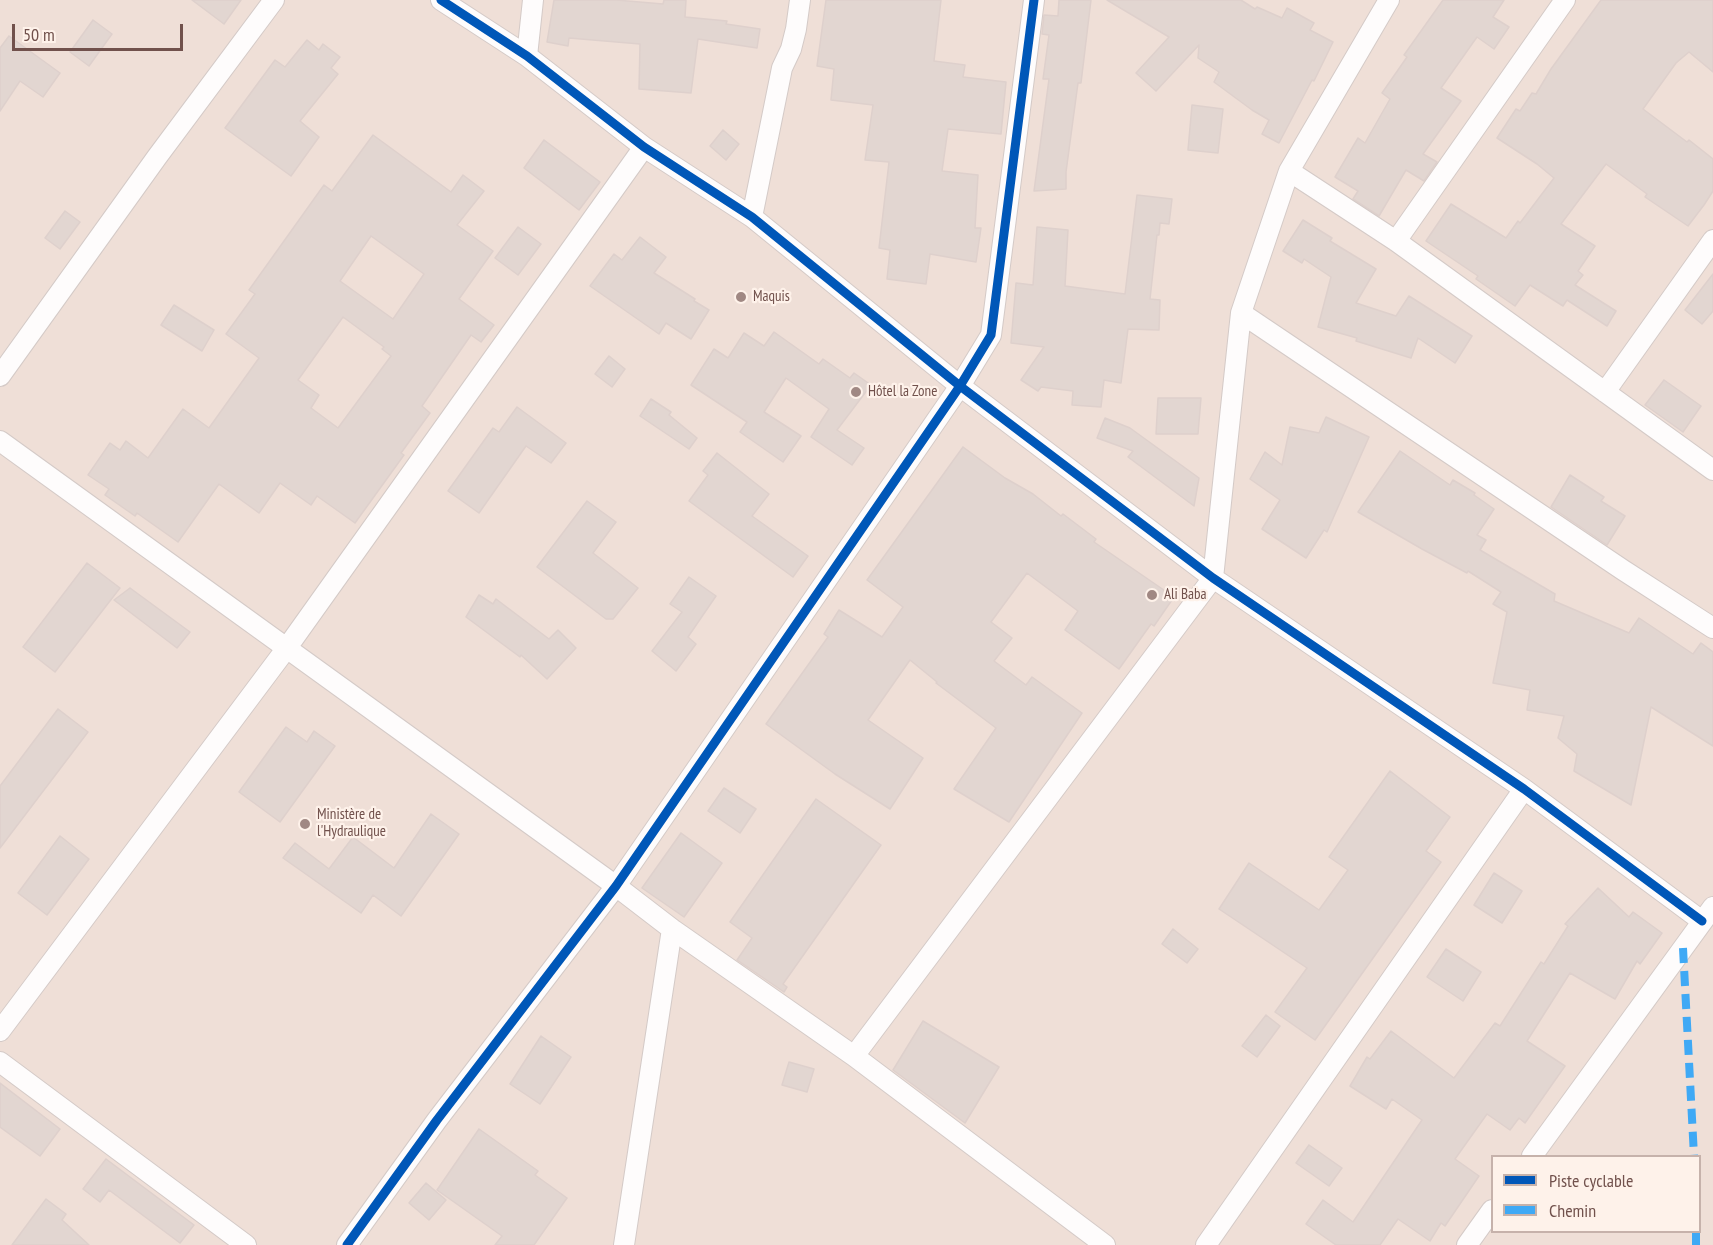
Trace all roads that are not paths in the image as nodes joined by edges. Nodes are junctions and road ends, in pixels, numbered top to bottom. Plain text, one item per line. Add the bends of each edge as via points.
1 (274, 0) edge
2 (441, 0) edge
3 (533, 0) edge
4 (800, 0) edge
5 (1034, 0) edge
6 (1565, 0) edge
7 (1382, 2) edge
8 (527, 56) junction
9 (644, 147) junction
10 (1289, 171) junction
11 (752, 217) junction
12 (1713, 240) edge
13 (1396, 242) junction
14 (1241, 313) junction
15 (0, 376) edge
16 (960, 386) junction
17 (1605, 392) junction
18 (0, 441) edge
19 (1713, 470) edge
20 (1213, 578) junction
21 (1713, 628) edge
22 (286, 649) junction
23 (1524, 789) junction
24 (616, 885) junction
25 (1708, 914) edge
26 (672, 929) junction
27 (0, 1031) edge
28 (854, 1056) junction
29 (0, 1062) edge
30 (1533, 1155) edge
31 (1491, 1211) edge
32 (240, 1244) edge
33 (347, 1245) edge
34 (624, 1245) edge
35 (1105, 1245) edge
36 (1206, 1245) edge
37 (1467, 1245) edge

1 - 15 street
2 - 8 street
3 - 8 street
4 - 11 street
5 - 16 street via 993,326
6 - 13 street
7 - 10 street
8 - 9 street
9 - 11 street
9 - 22 street
10 - 13 street
10 - 14 street
11 - 16 street
12 - 17 street
13 - 17 street
14 - 20 street
14 - 21 street
16 - 20 street
16 - 24 street
17 - 19 street
18 - 22 street
20 - 23 street
20 - 28 street
22 - 24 street
22 - 27 street
23 - 25 street
23 - 36 street
24 - 26 street
24 - 33 street
25 - 30 street
26 - 28 street
26 - 34 street
28 - 35 street
29 - 32 street
31 - 37 street

